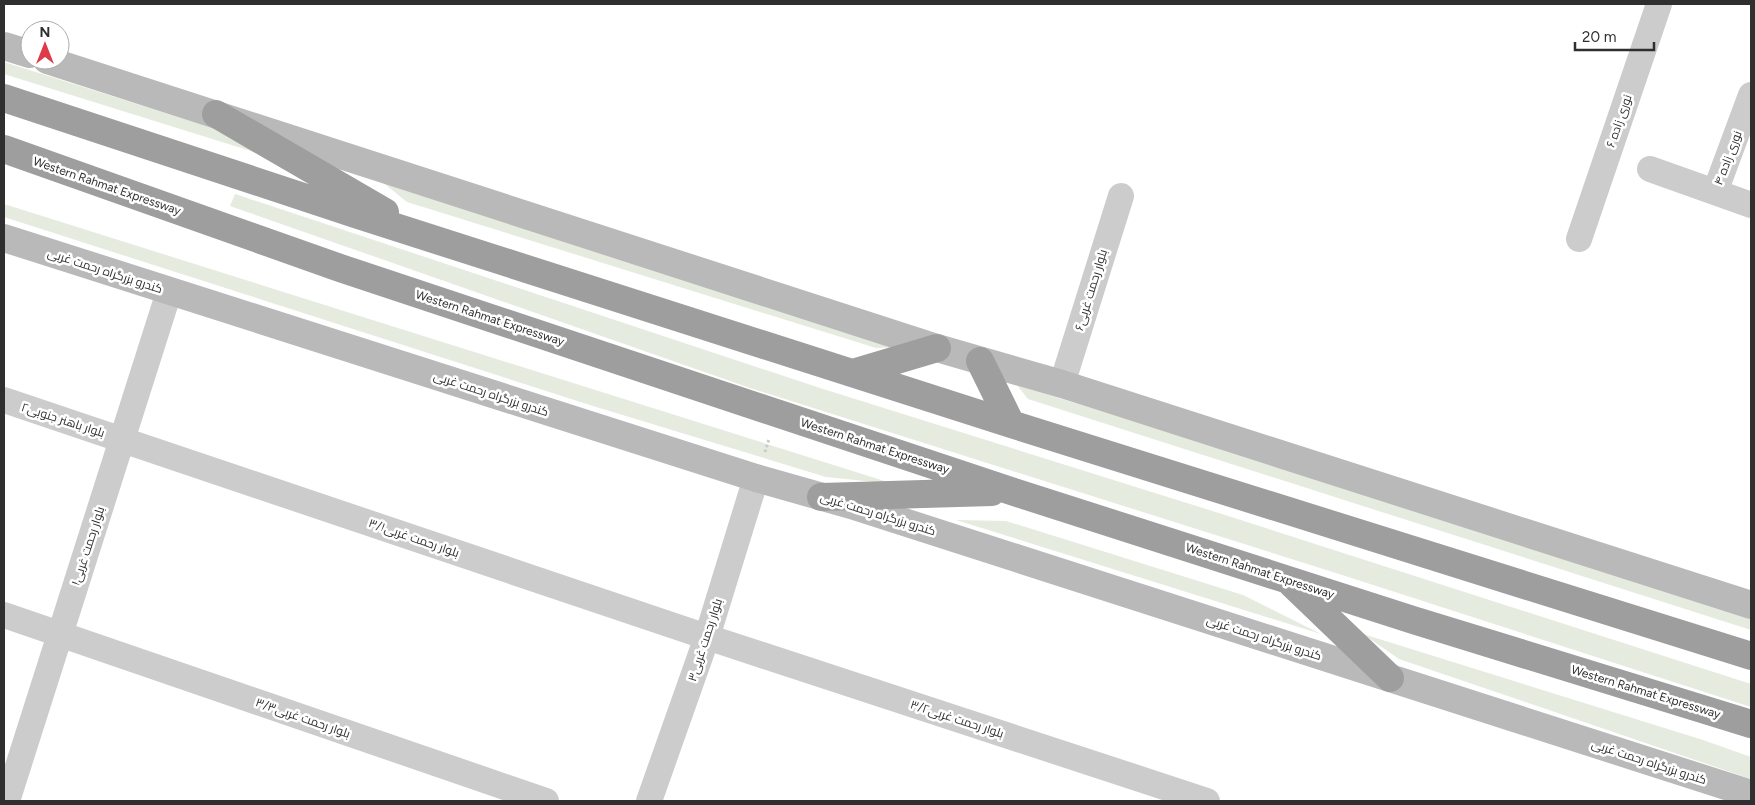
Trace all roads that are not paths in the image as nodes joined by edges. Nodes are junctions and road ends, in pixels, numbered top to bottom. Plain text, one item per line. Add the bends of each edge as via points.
1 (1658, 4) edge
2 (4, 46) edge
3 (20, 51) edge
4 (70, 67) edge
5 (1751, 95) edge
6 (4, 98) edge
7 (216, 114) junction
8 (4, 149) edge
9 (4, 160) edge
10 (46, 164) junction
11 (1650, 169) dead end
12 (1714, 192) junction
13 (1121, 196) dead end
14 (1751, 206) edge
15 (4, 238) edge
16 (1579, 238) dead end
17 (432, 239) junction
18 (169, 292) junction
19 (937, 348) junction
20 (980, 361) junction
21 (853, 374) junction
22 (1062, 384) junction
23 (4, 400) edge
24 (1011, 424) junction
25 (122, 439) junction
26 (756, 478) junction
27 (1011, 491) junction
28 (821, 497) junction
29 (1287, 580) junction
30 (1751, 604) edge
31 (4, 615) edge
32 (60, 634) junction
33 (1684, 636) junction
34 (707, 637) junction
35 (1751, 642) edge
36 (1751, 656) edge
37 (1390, 678) junction
38 (1751, 724) edge
39 (1751, 794) edge
40 (7, 801) edge
41 (546, 801) edge
42 (649, 801) edge
43 (1206, 801) edge

1 - 16 street, نوری زاده ۶
2 - 3 main road
4 - 7 main road
5 - 12 street, نوری زاده ۴
6 - 17 highway
7 - 17 highway
7 - 19 main road
8 - 10 highway, Western Rahmat Expressway
9 - 10 main road
10 - 27 highway, Western Rahmat Expressway via 340,268
11 - 12 street
12 - 14 street
13 - 22 street, بلوار رحمت غربی۶
15 - 18 main road, کندرو بزرگراه رحمت غربی
17 - 21 highway
18 - 25 street, بلوار رحمت غربی۱
18 - 26 main road, کندرو بزرگراه رحمت غربی
19 - 20 main road
19 - 21 highway
20 - 22 main road
20 - 24 highway
21 - 24 highway
22 - 30 main road
23 - 25 street, بلوار باهنر جنوبی۲
24 - 33 highway
25 - 32 street, بلوار رحمت غربی۱
25 - 34 street, بلوار رحمت غربی۳/۱
26 - 28 main road, کندرو بزرگراه رحمت غربی
26 - 34 street, بلوار رحمت غربی۳
27 - 28 highway
27 - 29 highway, Western Rahmat Expressway
28 - 37 main road, کندرو بزرگراه رحمت غربی
29 - 37 highway
29 - 38 highway, Western Rahmat Expressway
31 - 32 street, بلوار رحمت غربی۳/۳
32 - 40 street, بلوار رحمت غربی۱
32 - 41 street, بلوار رحمت غربی۳/۳
33 - 35 highway
33 - 36 highway
34 - 42 street, بلوار رحمت غربی۳
34 - 43 street, بلوار رحمت غربی۳/۲
37 - 39 main road, کندرو بزرگراه رحمت غربی

